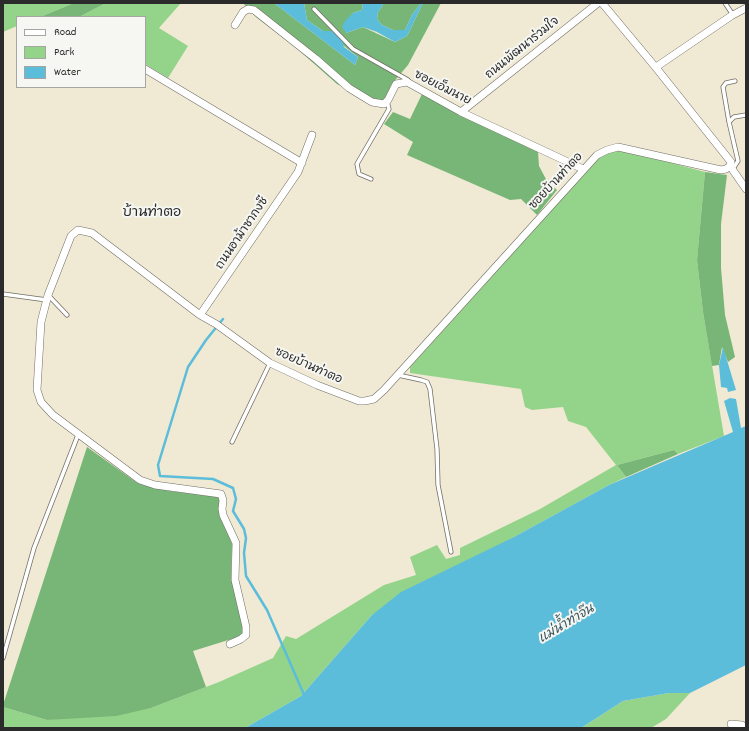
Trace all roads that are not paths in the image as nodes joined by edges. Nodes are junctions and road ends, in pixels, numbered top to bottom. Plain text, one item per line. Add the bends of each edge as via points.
1 (598, 3) edge
2 (602, 3) edge
3 (725, 3) edge
4 (746, 8) edge
5 (314, 9) dead end
6 (733, 15) junction
7 (234, 25) dead end
8 (657, 69) junction
9 (146, 70) edge
10 (735, 81) dead end
11 (387, 102) junction
12 (463, 111) junction
13 (746, 115) edge
14 (729, 122) junction
15 (312, 135) dead end
16 (302, 163) junction
17 (731, 168) junction
18 (583, 170) junction
19 (371, 179) dead end
20 (746, 189) edge
21 (3, 294) edge
22 (48, 298) junction
23 (67, 315) dead end
24 (200, 316) junction
25 (270, 363) junction
26 (397, 375) junction
27 (78, 435) junction
28 (232, 442) dead end
29 (451, 552) dead end
30 (230, 644) dead end
31 (3, 658) edge
32 (732, 724) dead end
33 (746, 728) edge

1 - 12 street, ถนนพัฒนาร่วมใจ
2 - 8 street
3 - 6 lane
4 - 6 street
5 - 12 lane via 353,49
6 - 8 street via 659,65
7 - 11 street via 243,12 248,9 254,10 357,94 372,102
8 - 17 street via 731,162
9 - 16 street
10 - 14 lane via 726,83 723,87
11 - 12 street, ซอยเอ็มนาย via 396,84 407,82
11 - 19 lane via 389,109 357,164 359,174
12 - 18 street, ซอยเอ็มนาย
13 - 14 lane via 734,117
14 - 17 lane via 738,161
15 - 16 street, ถนนอาม้าซากงซี
16 - 24 street, ถนนอาม้าซากงซี
17 - 18 street, ซอยบ้านท่าตอ via 721,170 618,148 597,155
17 - 20 street
18 - 26 street, ซอยบ้านท่าตอ
21 - 22 lane
22 - 23 lane
22 - 24 street, ซอยบ้านท่าตอ via 71,236 78,230 92,233
22 - 27 street, ซอยบ้านท่าตอ via 42,322 37,390 41,402
24 - 25 street, ซอยบ้านท่าตอ via 216,324
25 - 26 street, ซอยบ้านท่าตอ via 317,385 365,402 374,399
25 - 28 lane
26 - 29 lane via 427,382 430,389 438,485
27 - 30 street, ซอยบ้านท่าตอ via 140,480 155,485 221,494 223,515 236,542 235,580 246,627 246,634
27 - 31 lane via 34,548
32 - 33 street

